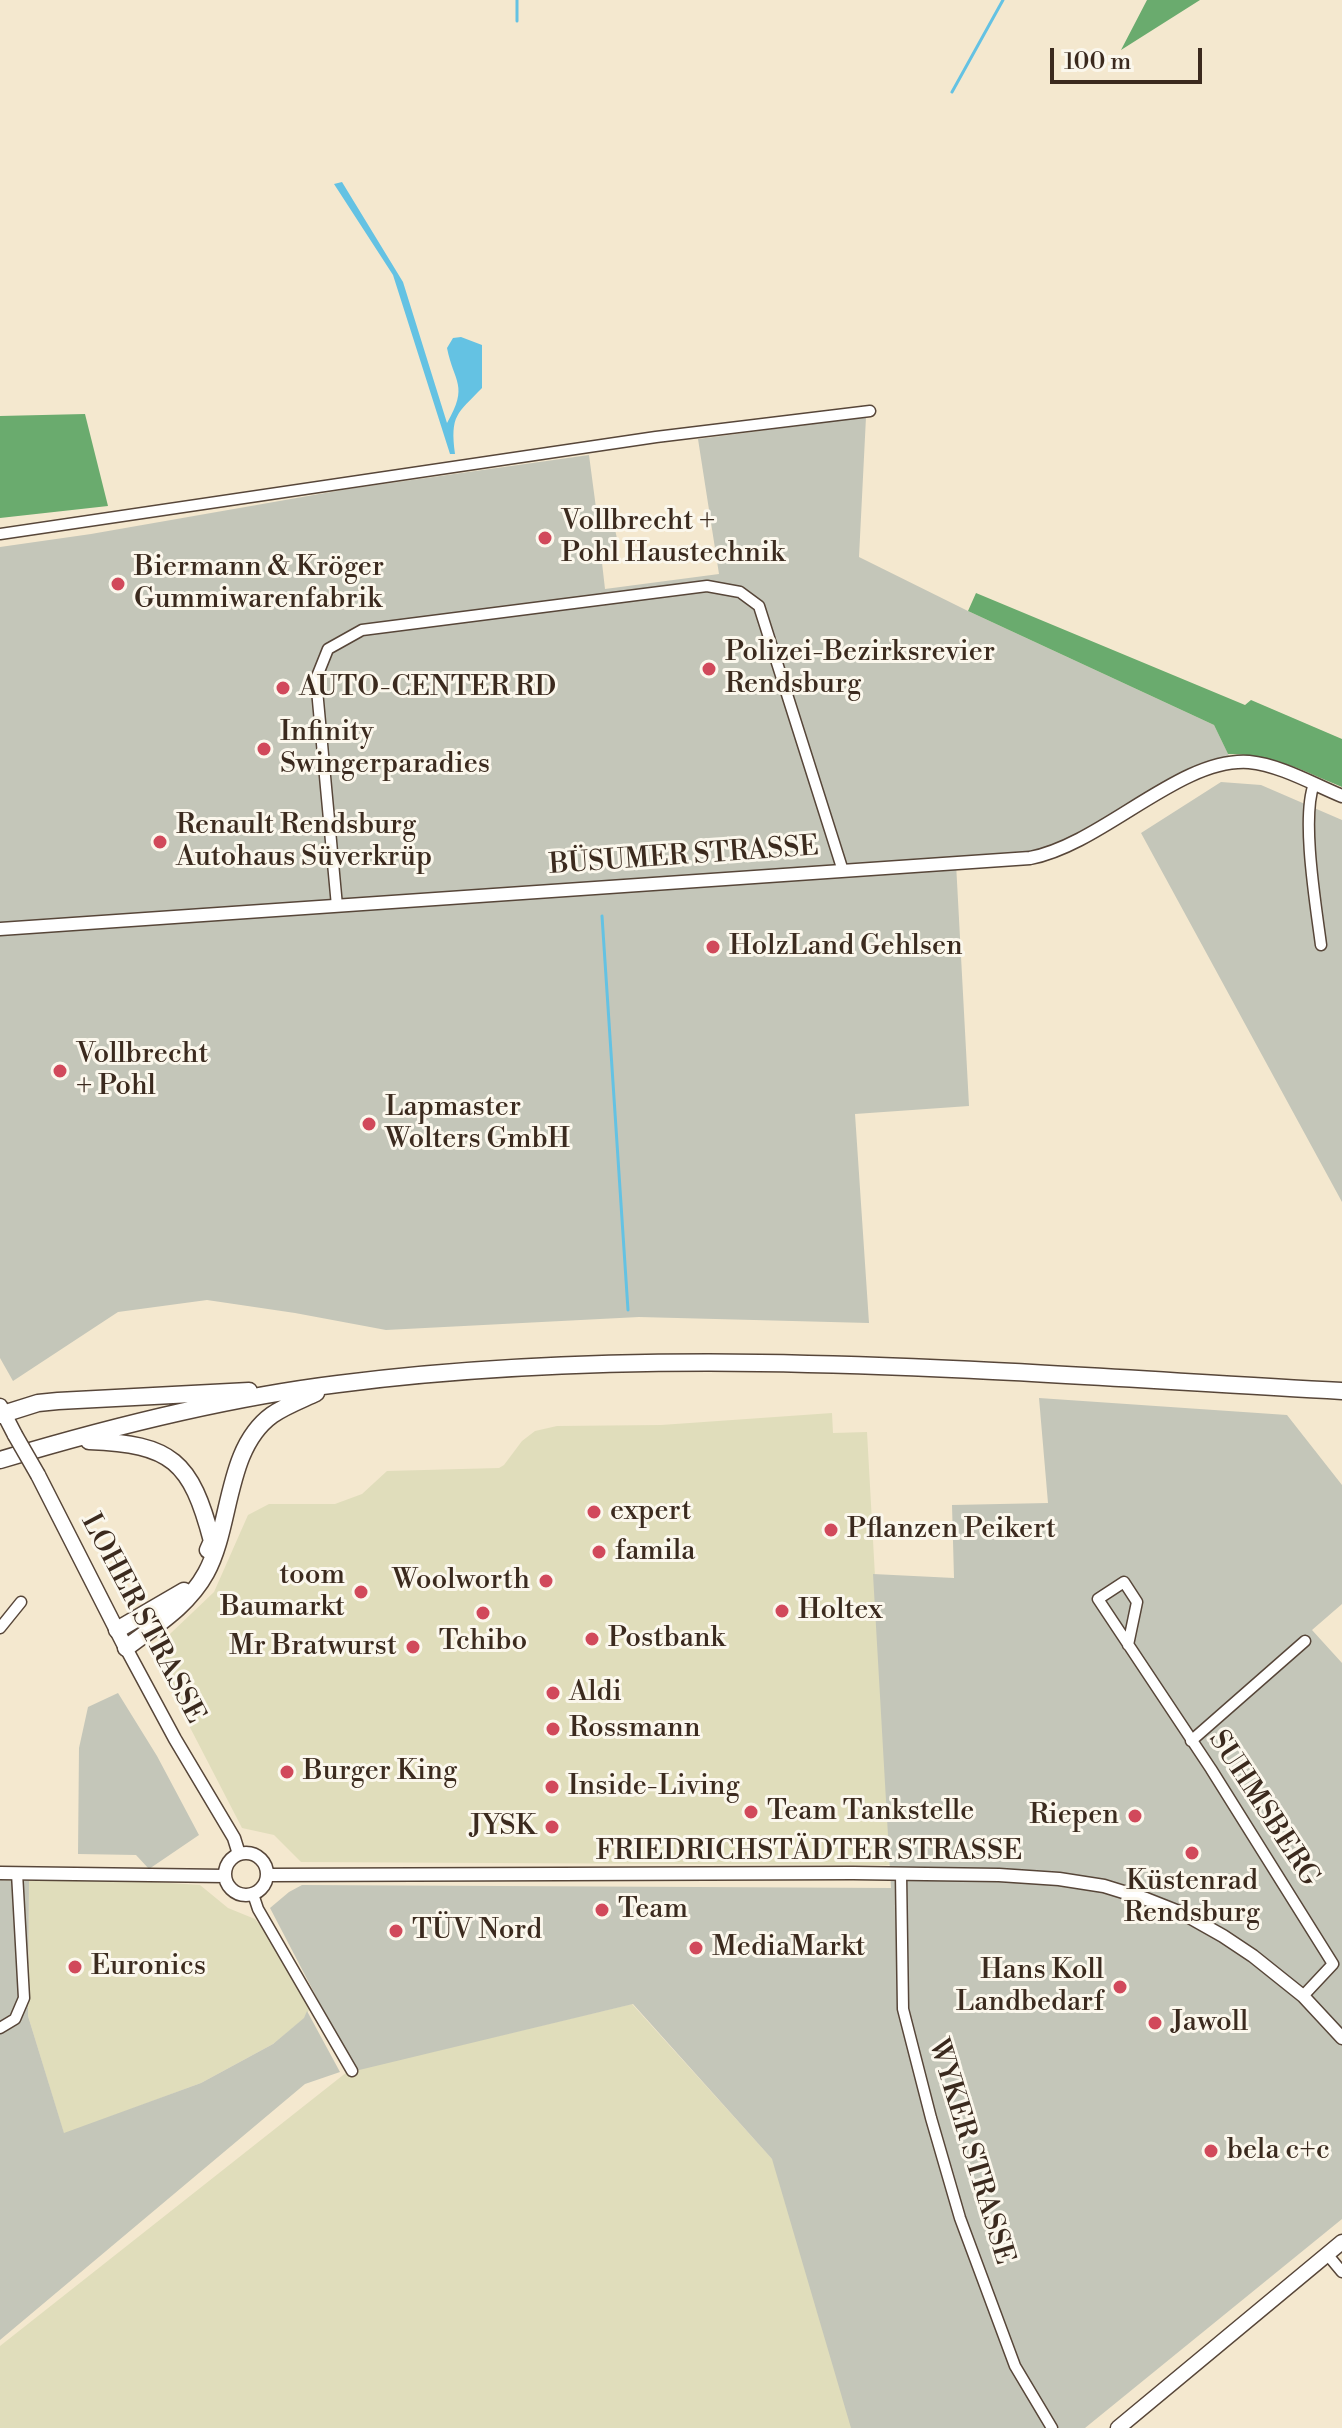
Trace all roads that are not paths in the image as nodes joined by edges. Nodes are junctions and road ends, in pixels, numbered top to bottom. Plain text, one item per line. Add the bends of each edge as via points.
1 (870, 411) dead end
2 (0, 534) edge
3 (1314, 784) junction
4 (1342, 796) edge
5 (843, 871) junction
6 (337, 906) junction
7 (0, 929) edge
8 (1321, 945) dead end
9 (336, 1384) junction
10 (310, 1388) junction
11 (1342, 1391) edge
12 (1, 1411) edge
13 (68, 1440) junction
14 (0, 1460) edge
15 (21, 1602) dead end
16 (0, 1628) edge
17 (117, 1630) junction
18 (1305, 1641) dead end
19 (1128, 1645) junction
20 (126, 1648) junction
21 (1191, 1741) junction
22 (239, 1854) junction
23 (0, 1873) edge
24 (17, 1873) junction
25 (901, 1874) junction
26 (267, 1875) junction
27 (225, 1876) junction
28 (253, 1894) junction
29 (1303, 1996) junction
30 (1314, 2007) junction
31 (1342, 2024) edge
32 (0, 2028) edge
33 (1342, 2038) edge
34 (352, 2071) dead end
35 (1342, 2242) edge
36 (1327, 2254) junction
37 (1342, 2272) edge
38 (1052, 2428) edge
39 (1118, 2428) edge

1 - 2 street via 656,437
3 - 4 street, BÜSUMER STRASSE
3 - 5 street, BÜSUMER STRASSE via 1250,762 1219,764 1045,855
3 - 8 street via 1309,798 1312,879
5 - 6 street, BÜSUMER STRASSE
5 - 6 street via 759,606 740,592 707,586 362,630 328,649 316,679
6 - 7 street, BÜSUMER STRASSE
9 - 10 main road
9 - 11 main road via 536,1365 753,1361
9 - 20 main road via 285,1407 254,1435 234,1475 208,1570 191,1597
10 - 12 main road via 58,1401
10 - 13 main road
12 - 17 main road, LOHER STRASSE, bridge
13 - 14 main road
13 - 17 main road via 128,1442 161,1453 188,1477 210,1531 212,1541 184,1591
15 - 16 street
17 - 20 main road, LOHER STRASSE
18 - 21 street
19 - 19 street, SUHMSBERG via 1098,1599 1124,1582 1137,1602
19 - 21 street, SUHMSBERG
20 - 22 street, LOHER STRASSE
21 - 29 street, SUHMSBERG via 1333,1964
22 - 26 street via 257,1856
22 - 27 street via 227,1864
23 - 24 street
24 - 27 street
24 - 32 street via 24,1998 15,2019
25 - 26 street, FRIEDRICHSTÄDTER STRASSE
25 - 29 street, FRIEDRICHSTÄDTER STRASSE via 1059,1879 1141,1897 1223,1936
25 - 38 street, WYKER STRASSE via 903,2009 931,2118 960,2218 1015,2366
26 - 28 street via 265,1885
27 - 28 street via 236,1893
28 - 34 street
29 - 30 street, FRIEDRICHSTÄDTER STRASSE
30 - 31 street, FRIEDRICHSTÄDTER STRASSE
30 - 33 street, FRIEDRICHSTÄDTER STRASSE
35 - 36 main road
36 - 37 street
36 - 39 main road

